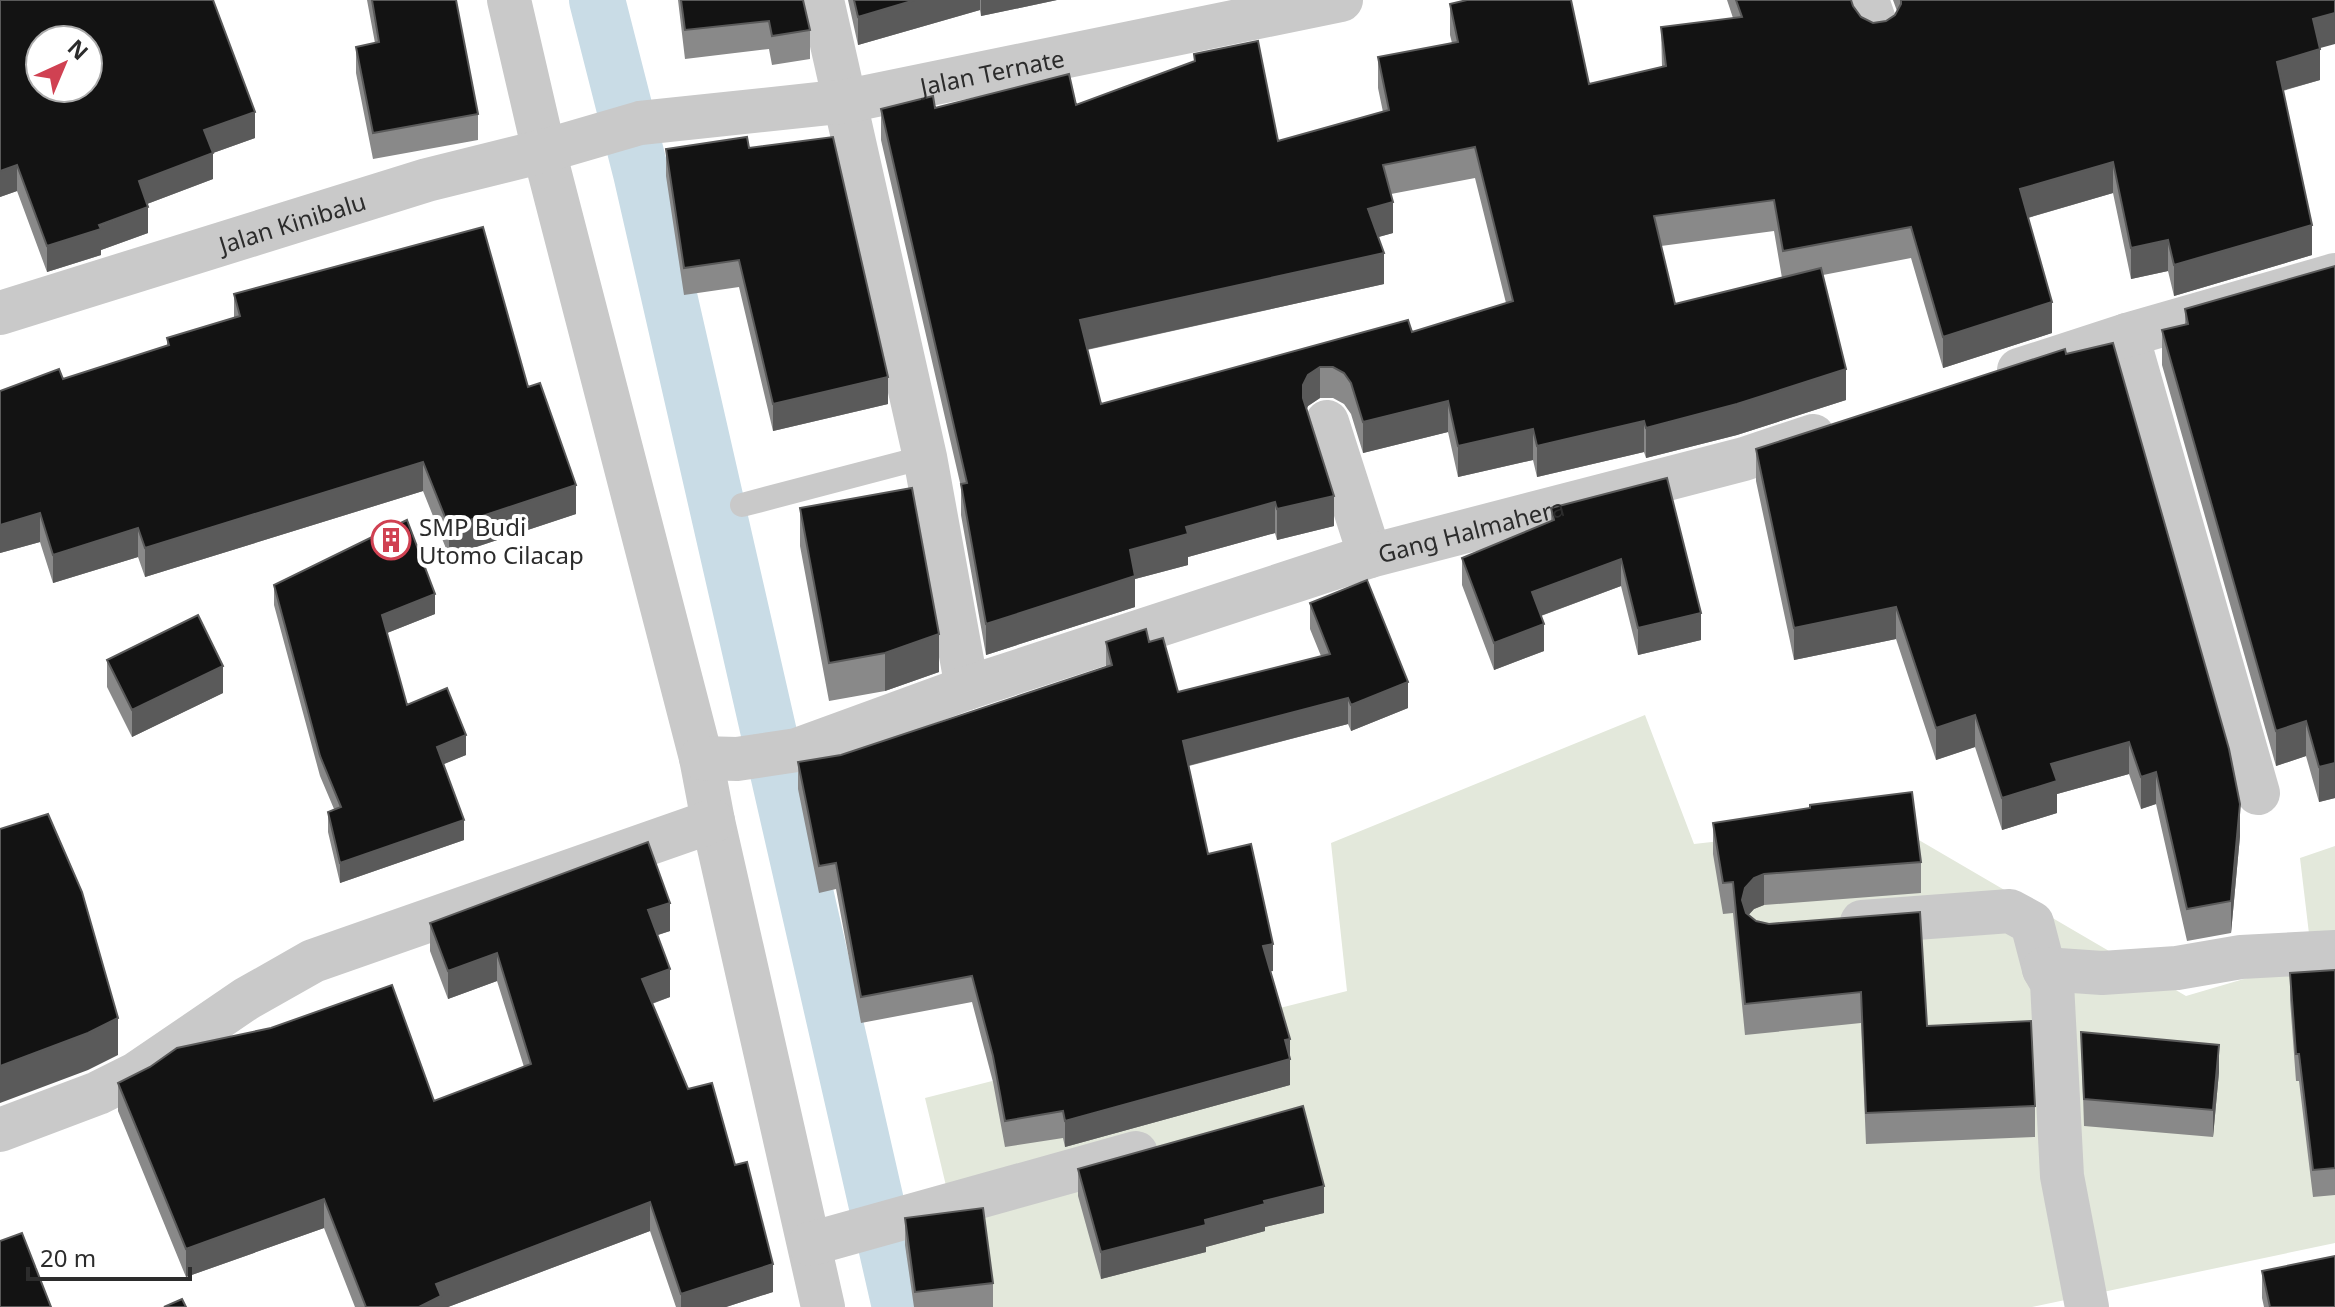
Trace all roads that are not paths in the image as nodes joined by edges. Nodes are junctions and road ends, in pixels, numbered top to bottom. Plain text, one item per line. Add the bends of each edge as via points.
1 (509, 0) edge
2 (822, 0) edge
3 (1341, 0) edge
4 (847, 101) junction
5 (586, 140) joint
6 (544, 151) junction
7 (2335, 275) edge
8 (0, 313) edge
9 (2127, 335) junction
10 (1979, 382) edge
11 (1327, 422) dead end
12 (1847, 425) edge
13 (925, 457) junction
14 (742, 505) dead end
15 (1370, 556) junction
16 (967, 688) junction
17 (719, 758) junction
18 (2258, 793) dead end
19 (713, 821) junction
20 (1826, 925) edge
21 (2335, 952) edge
22 (2044, 969) junction
23 (0, 1130) edge
24 (1181, 1141) edge
25 (825, 1240) junction
26 (823, 1307) edge
27 (2087, 1307) edge

1 - 6 street
2 - 4 street
3 - 4 street, Jalan Ternate
4 - 5 street, Jalan Ternate via 640,123
4 - 13 street
5 - 6 street, Jalan Kinibalu
6 - 8 street, Jalan Kinibalu via 427,180
6 - 17 street
7 - 9 street
9 - 10 street
9 - 18 street
11 - 15 street
12 - 15 street, Gang Halmahera via 1744,459
13 - 14 lane
13 - 16 street
15 - 16 street, Gang Halmahera
16 - 17 street, Gang Halmahera via 797,750
17 - 19 street
19 - 23 street via 313,961 246,999 136,1074
19 - 25 street
20 - 22 street via 2010,911 2032,923
21 - 22 street via 2102,973
22 - 27 street via 2052,983 2062,1176
24 - 25 street
25 - 26 street

